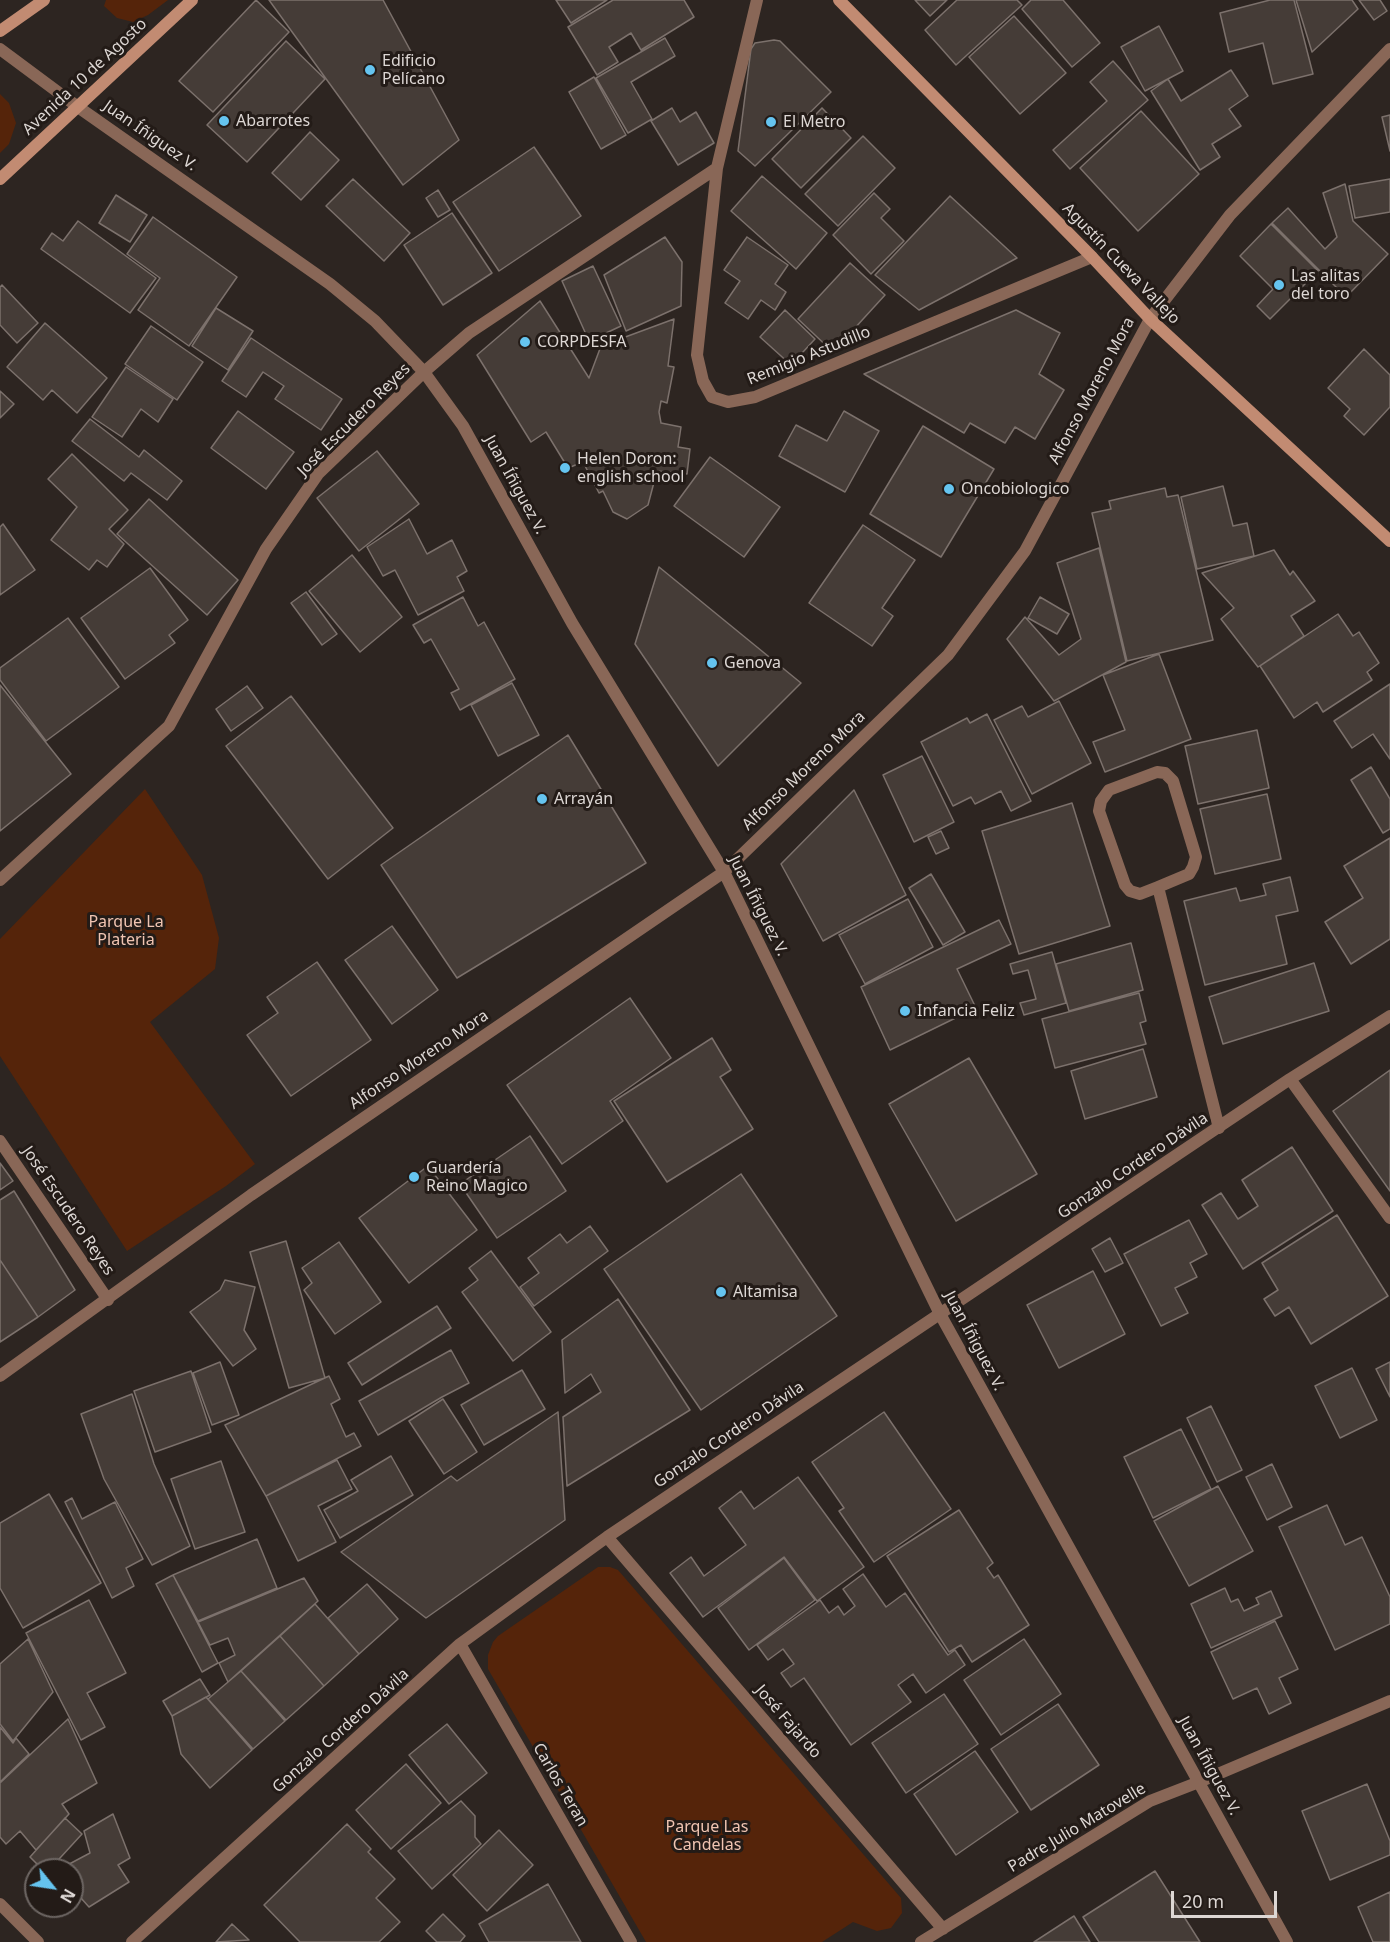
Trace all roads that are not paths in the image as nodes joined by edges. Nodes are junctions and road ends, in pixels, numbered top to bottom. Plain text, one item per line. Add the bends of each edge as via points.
1 (44, 0) edge
2 (192, 0) edge
3 (757, 0) edge
4 (839, 0) edge
5 (0, 31) edge
6 (0, 49) edge
7 (1390, 49) edge
8 (78, 107) junction
9 (717, 168) junction
10 (0, 179) edge
11 (1092, 257) junction
12 (1150, 319) junction
13 (424, 372) junction
14 (1390, 541) edge
15 (724, 872) junction
16 (0, 880) edge
17 (1158, 887) junction
18 (1390, 1016) edge
19 (1290, 1079) junction
20 (1219, 1128) junction
21 (0, 1141) edge
22 (1390, 1218) edge
23 (108, 1300) junction
24 (940, 1314) junction
25 (0, 1376) edge
26 (607, 1537) junction
27 (460, 1644) junction
28 (1390, 1701) edge
29 (1199, 1782) junction
30 (0, 1904) edge
31 (943, 1929) junction
32 (38, 1942) edge
33 (132, 1942) edge
34 (631, 1942) edge
35 (921, 1942) edge
36 (1287, 1942) edge

1 - 5 street
2 - 8 street, Avenida 10 de Agosto
3 - 9 street, Remigio Astudillo
4 - 11 street, Agustín Cueva Vallejo
6 - 8 street, Juan Íñiguez V.
7 - 12 street, Alfonso Moreno Mora via 1230,214
8 - 10 street, Avenida 10 de Agosto
8 - 13 street, Juan Íñiguez V. via 330,284 375,321
9 - 11 street, Remigio Astudillo via 697,356 712,397 728,402 755,397
9 - 13 street, José Escudero Reyes via 469,333
11 - 12 street, Agustín Cueva Vallejo
12 - 14 street, Agustín Cueva Vallejo
12 - 15 street, Alfonso Moreno Mora via 1025,551 948,655
13 - 15 street, Juan Íñiguez V. via 463,426 572,623
13 - 16 street, José Escudero Reyes via 318,474 266,549 169,726
15 - 23 street, Alfonso Moreno Mora via 251,1195
15 - 24 street, Juan Íñiguez V.
17 - 17 street via 1140,894 1125,885 1099,812 1109,790 1157,772 1165,773 1173,781 1196,857 1188,874
17 - 20 street
18 - 19 street, Gonzalo Cordero Dávila
19 - 20 street, Gonzalo Cordero Dávila
19 - 22 street
20 - 24 street, Gonzalo Cordero Dávila
21 - 23 street, José Escudero Reyes
23 - 25 street, Alfonso Moreno Mora
24 - 26 street, Gonzalo Cordero Dávila
24 - 29 street, Juan Íñiguez V.
26 - 27 street, Gonzalo Cordero Dávila
26 - 31 street, José Fajardo
27 - 33 street, Gonzalo Cordero Dávila
27 - 34 street, Carlos Teran
28 - 29 street, Padre Julio Matovelle
29 - 31 street, Padre Julio Matovelle via 1150,1801
29 - 36 street, Juan Íñiguez V.
30 - 32 street
31 - 35 street, Padre Julio Matovelle

